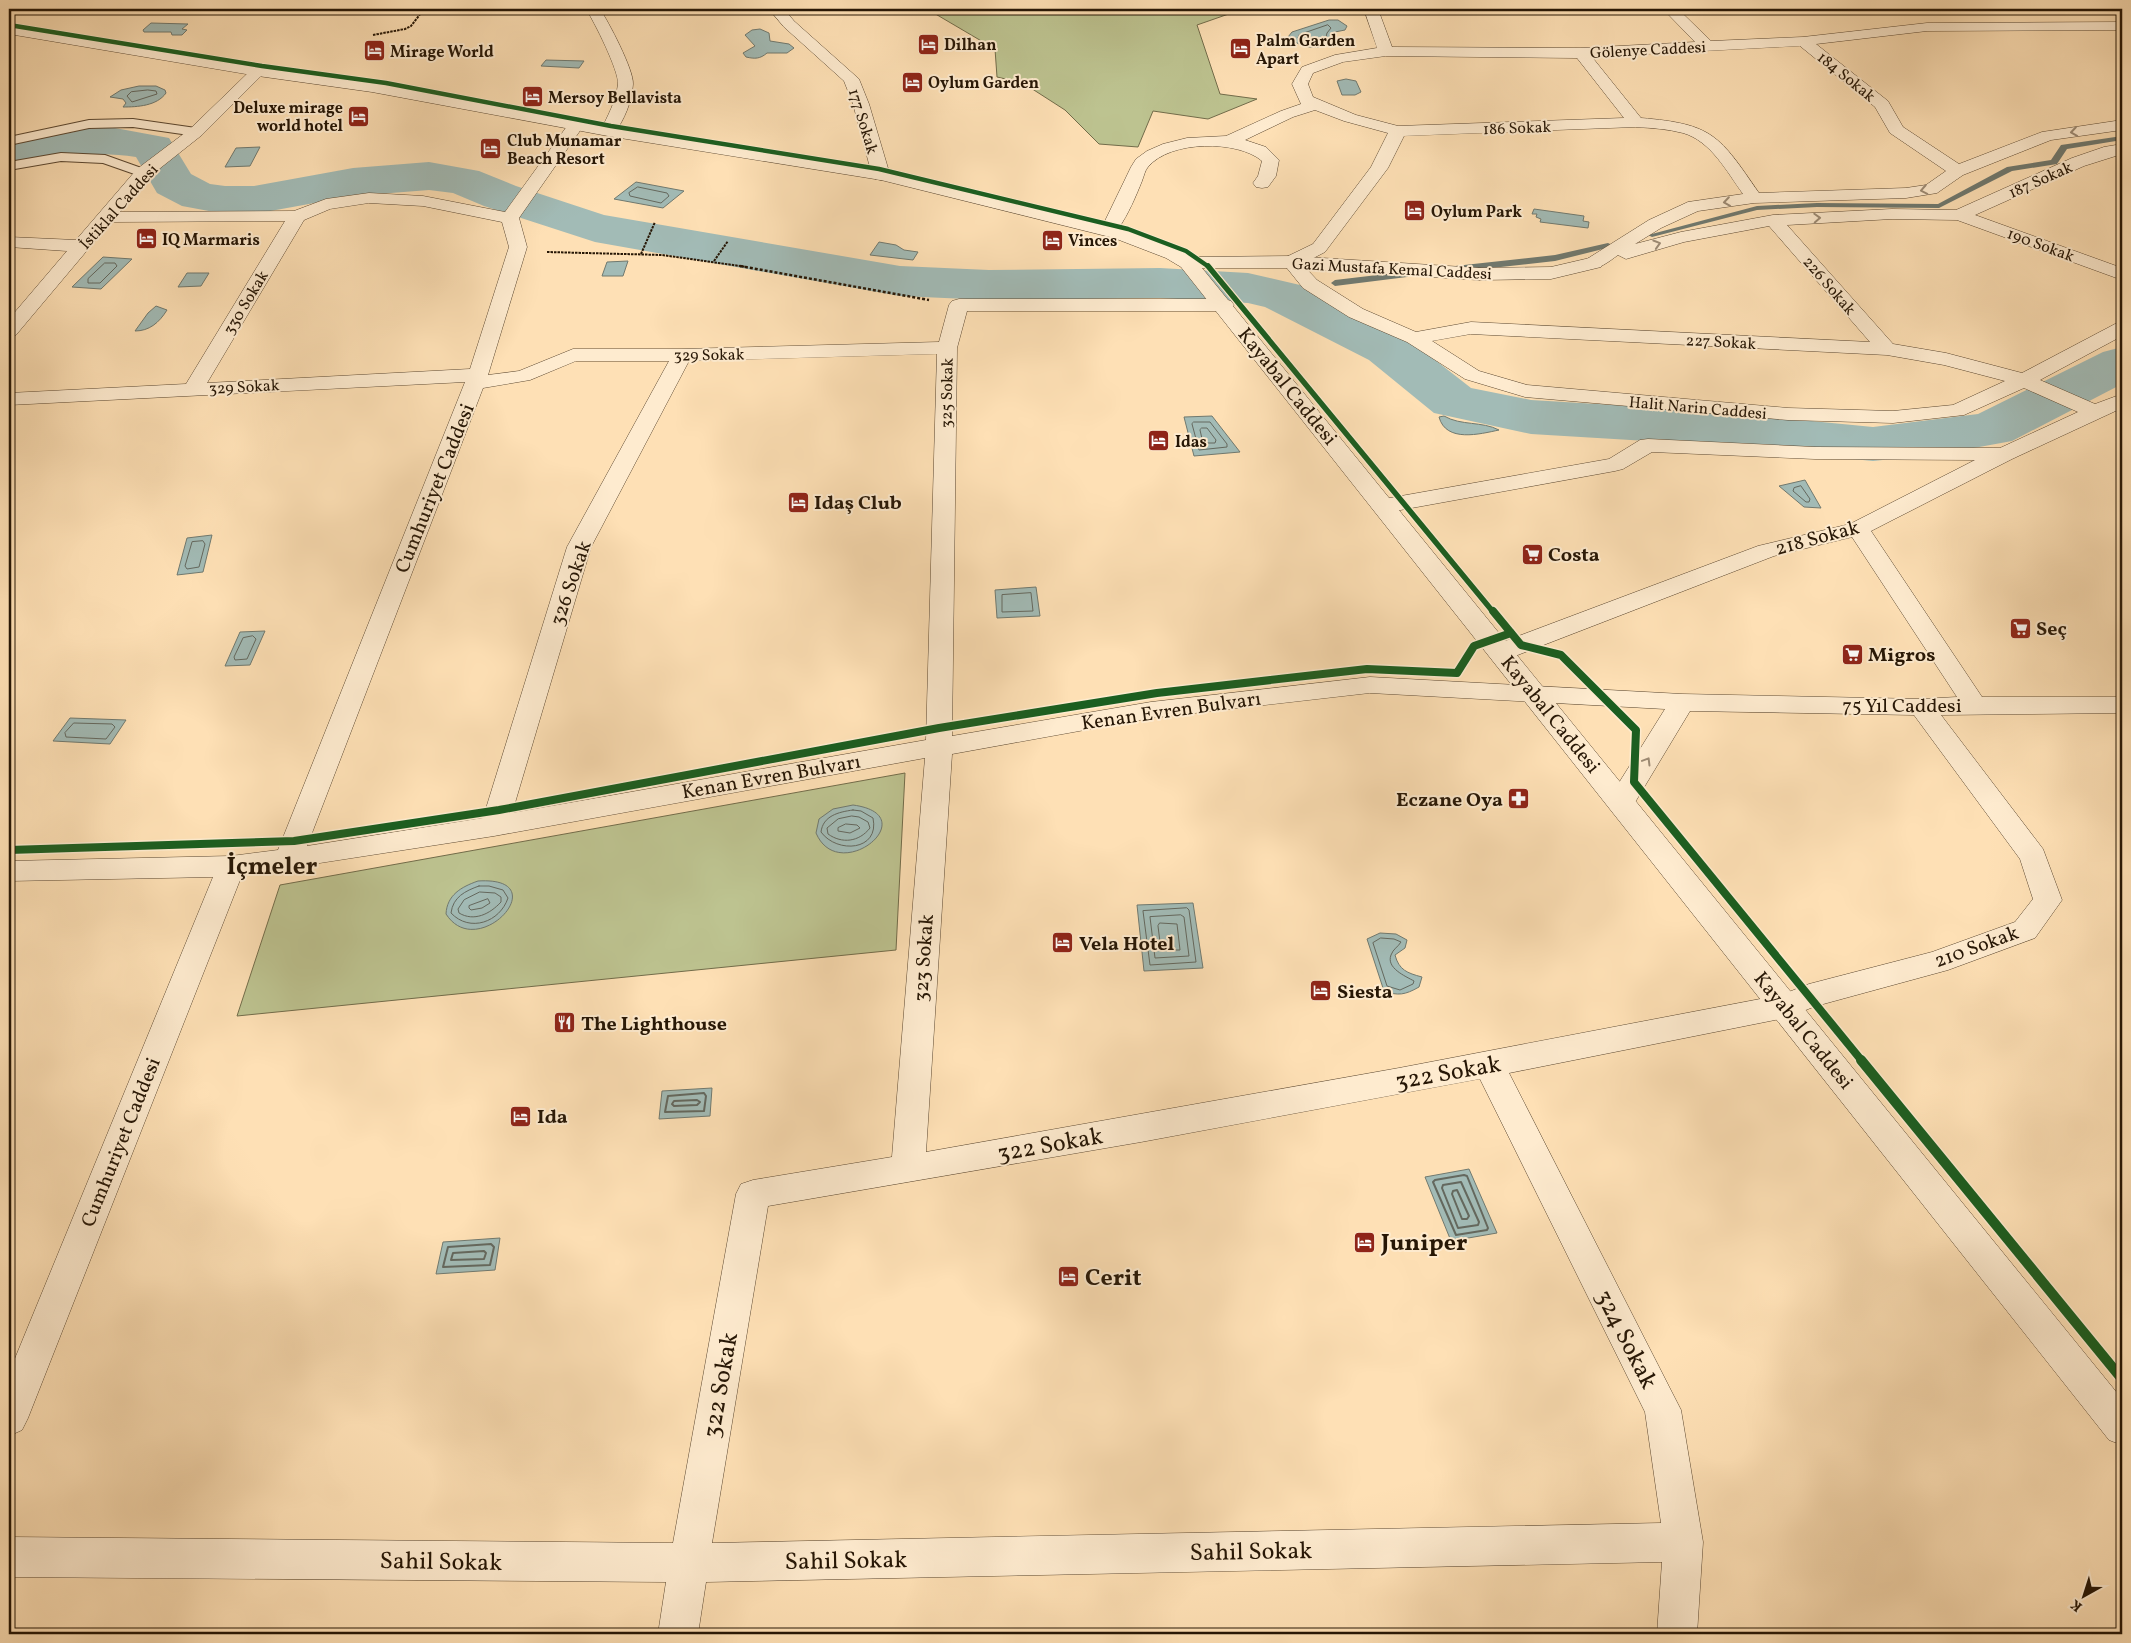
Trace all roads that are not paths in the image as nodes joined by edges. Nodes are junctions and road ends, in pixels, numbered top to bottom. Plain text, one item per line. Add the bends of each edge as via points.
1 (593, 9) edge
2 (599, 9) edge
3 (776, 9) edge
4 (1371, 9) edge
5 (1670, 9) edge
6 (1906, 13) dead end
7 (2105, 14) dead end
8 (2122, 25) edge
9 (1927, 27) junction
10 (9, 30) edge
11 (1803, 41) junction
12 (1707, 46) junction
13 (1386, 50) junction
14 (1582, 53) junction
15 (258, 71) junction
16 (1316, 104) junction
17 (1636, 122) junction
18 (2122, 125) edge
19 (576, 126) junction
20 (608, 131) junction
21 (1398, 131) junction
22 (196, 132) junction
23 (9, 141) edge
24 (1229, 141) junction
25 (2122, 149) edge
26 (9, 166) edge
27 (1957, 171) junction
28 (143, 173) junction
29 (881, 175) junction
30 (1262, 184) dead end
31 (1754, 198) junction
32 (1959, 215) junction
33 (296, 216) junction
34 (105, 217) junction
35 (510, 218) junction
36 (1774, 220) junction
37 (1112, 226) dead end
38 (9, 242) edge
39 (81, 246) junction
40 (1291, 262) junction
41 (1594, 263) junction
42 (1191, 267) junction
43 (2122, 274) edge
44 (1224, 305) junction
45 (2122, 328) edge
46 (9, 331) edge
47 (1414, 338) junction
48 (948, 348) junction
49 (1887, 349) junction
50 (682, 355) junction
51 (477, 379) junction
52 (2024, 380) junction
53 (194, 388) junction
54 (9, 399) edge
55 (2122, 400) edge
56 (2096, 413) junction
57 (1645, 423) junction
58 (2004, 454) junction
59 (1384, 506) junction
60 (1858, 529) junction
61 (1501, 652) junction
62 (1534, 693) junction
63 (1682, 702) junction
64 (1975, 705) junction
65 (2122, 705) edge
66 (1921, 708) junction
67 (939, 746) junction
68 (1621, 802) junction
69 (494, 826) junction
70 (288, 859) junction
71 (231, 866) junction
72 (9, 871) edge
73 (1785, 1006) junction
74 (1489, 1065) junction
75 (908, 1169) junction
76 (9, 1418) edge
77 (2122, 1428) edge
78 (1683, 1542) junction
79 (9, 1557) edge
80 (688, 1563) junction
81 (678, 1634) edge
82 (1677, 1634) edge

1 - 2 street
1 - 20 street via 605,27 626,82 619,112
3 - 29 street, 177 Sokak via 851,79
4 - 13 street
5 - 12 street
6 - 9 street
7 - 8 street, Gölenye Caddesi
8 - 9 street, Gölenye Caddesi
9 - 11 street, Gölenye Caddesi
10 - 15 street, Kayabal Caddesi
11 - 12 street, Gölenye Caddesi
11 - 27 street, 184 Sokak via 1882,104 1896,130
12 - 14 street, Gölenye Caddesi
13 - 14 street, Gölenye Caddesi
13 - 16 street, Gölenye Caddesi via 1340,58 1307,70 1300,84 1306,100
14 - 17 street
15 - 19 street, Kayabal Caddesi via 372,87
15 - 22 street, İstiklal Caddesi
16 - 21 street, Gölenye Caddesi via 1350,118
16 - 24 street
17 - 21 street, 186 Sokak
17 - 31 street, 186 Sokak via 1673,126 1704,136
18 -> 27 street, Gazi Mustafa Kemal Caddesi via 2048,136
19 - 20 street, Kayabal Caddesi
19 - 35 street
20 - 29 street, Kayabal Caddesi
21 - 40 street via 1380,168 1320,248
22 - 23 lane via 133,124 89,124
22 - 28 street, İstiklal Caddesi
24 - 30 street via 1267,154 1271,160 1270,167
24 - 37 street via 1177,144 1142,163
25 - 32 street, 187 Sokak via 2078,162
26 - 28 lane via 61,157 105,159
27 -> 31 street, Gazi Mustafa Kemal Caddesi via 1931,189 1906,193
28 - 34 street, İstiklal Caddesi
29 - 42 street, Kayabal Caddesi via 1120,234 1173,254
31 -> 41 street, Gazi Mustafa Kemal Caddesi via 1694,206 1655,224
36 -> 32 street, Gazi Mustafa Kemal Caddesi via 1892,214
32 - 43 street, 190 Sokak
33 - 34 street
33 - 35 street via 326,204 369,198 423,201
33 - 53 street, 330 Sokak
34 - 39 street, İstiklal Caddesi
35 - 51 street, Cumhuriyet Caddesi via 518,248
41 -> 36 street, Gazi Mustafa Kemal Caddesi via 1681,237
36 - 49 street, 226 Sokak
38 - 39 street
39 - 46 street, İstiklal Caddesi
40 - 41 street, Gazi Mustafa Kemal Caddesi via 1473,274 1551,273
40 - 42 street, Gazi Mustafa Kemal Caddesi
40 - 47 street, Halit Narin Caddesi via 1310,284 1356,312
42 - 44 street, Kayabal Caddesi
44 - 48 street, 325 Sokak via 959,306
44 - 59 street, Kayabal Caddesi
45 - 52 street, Halit Narin Caddesi
47 - 49 street, 227 Sokak via 1471,328
47 - 57 street, Halit Narin Caddesi via 1472,375
48 - 50 street, 329 Sokak
48 - 67 street, 325 Sokak
49 - 52 street, 227 Sokak via 1946,359
50 - 51 street, 329 Sokak via 573,356 523,376
50 - 69 street, 326 Sokak via 579,547
51 - 53 street, 329 Sokak
51 - 70 street, Cumhuriyet Caddesi
52 - 56 street, 227 Sokak
52 - 57 street, Halit Narin Caddesi via 1957,411 1893,417 1788,414
53 - 54 street, 329 Sokak
55 - 56 street, 218 Sokak
56 - 58 street, 218 Sokak
57 - 58 street via 1814,453
57 - 59 street via 1615,464
58 - 60 street, 218 Sokak
59 - 61 street, Kayabal Caddesi
60 - 61 street, 218 Sokak via 1766,550
60 - 64 street
61 - 62 street, Kayabal Caddesi
62 - 63 street, 75 Yıl Caddesi
62 - 67 street, Kenan Evren Bulvarı via 1370,685 1151,710
62 - 68 street, Kayabal Caddesi
63 - 66 street, 75 Yıl Caddesi
68 -> 63 street
64 - 65 street, 75 Yıl Caddesi
64 - 66 street, 75 Yıl Caddesi
66 - 73 street, 210 Sokak via 2033,856 2048,900 2025,930 1937,962 1810,996
67 - 69 street, Kenan Evren Bulvarı
67 - 75 street, 323 Sokak
68 - 73 street, Kayabal Caddesi
69 - 70 street, Kenan Evren Bulvarı
70 - 71 street, Kenan Evren Bulvarı
71 - 72 street, Kenan Evren Bulvarı
71 - 76 street, Cumhuriyet Caddesi
73 - 74 street, 322 Sokak
73 - 77 street, Kayabal Caddesi
74 - 75 street, 322 Sokak
74 - 78 street, 324 Sokak via 1662,1410
75 - 80 street, 322 Sokak via 753,1194
78 - 80 street, Sahil Sokak
78 - 82 street, 324 Sokak
79 - 80 street, Sahil Sokak
80 - 81 street, 322 Sokak

